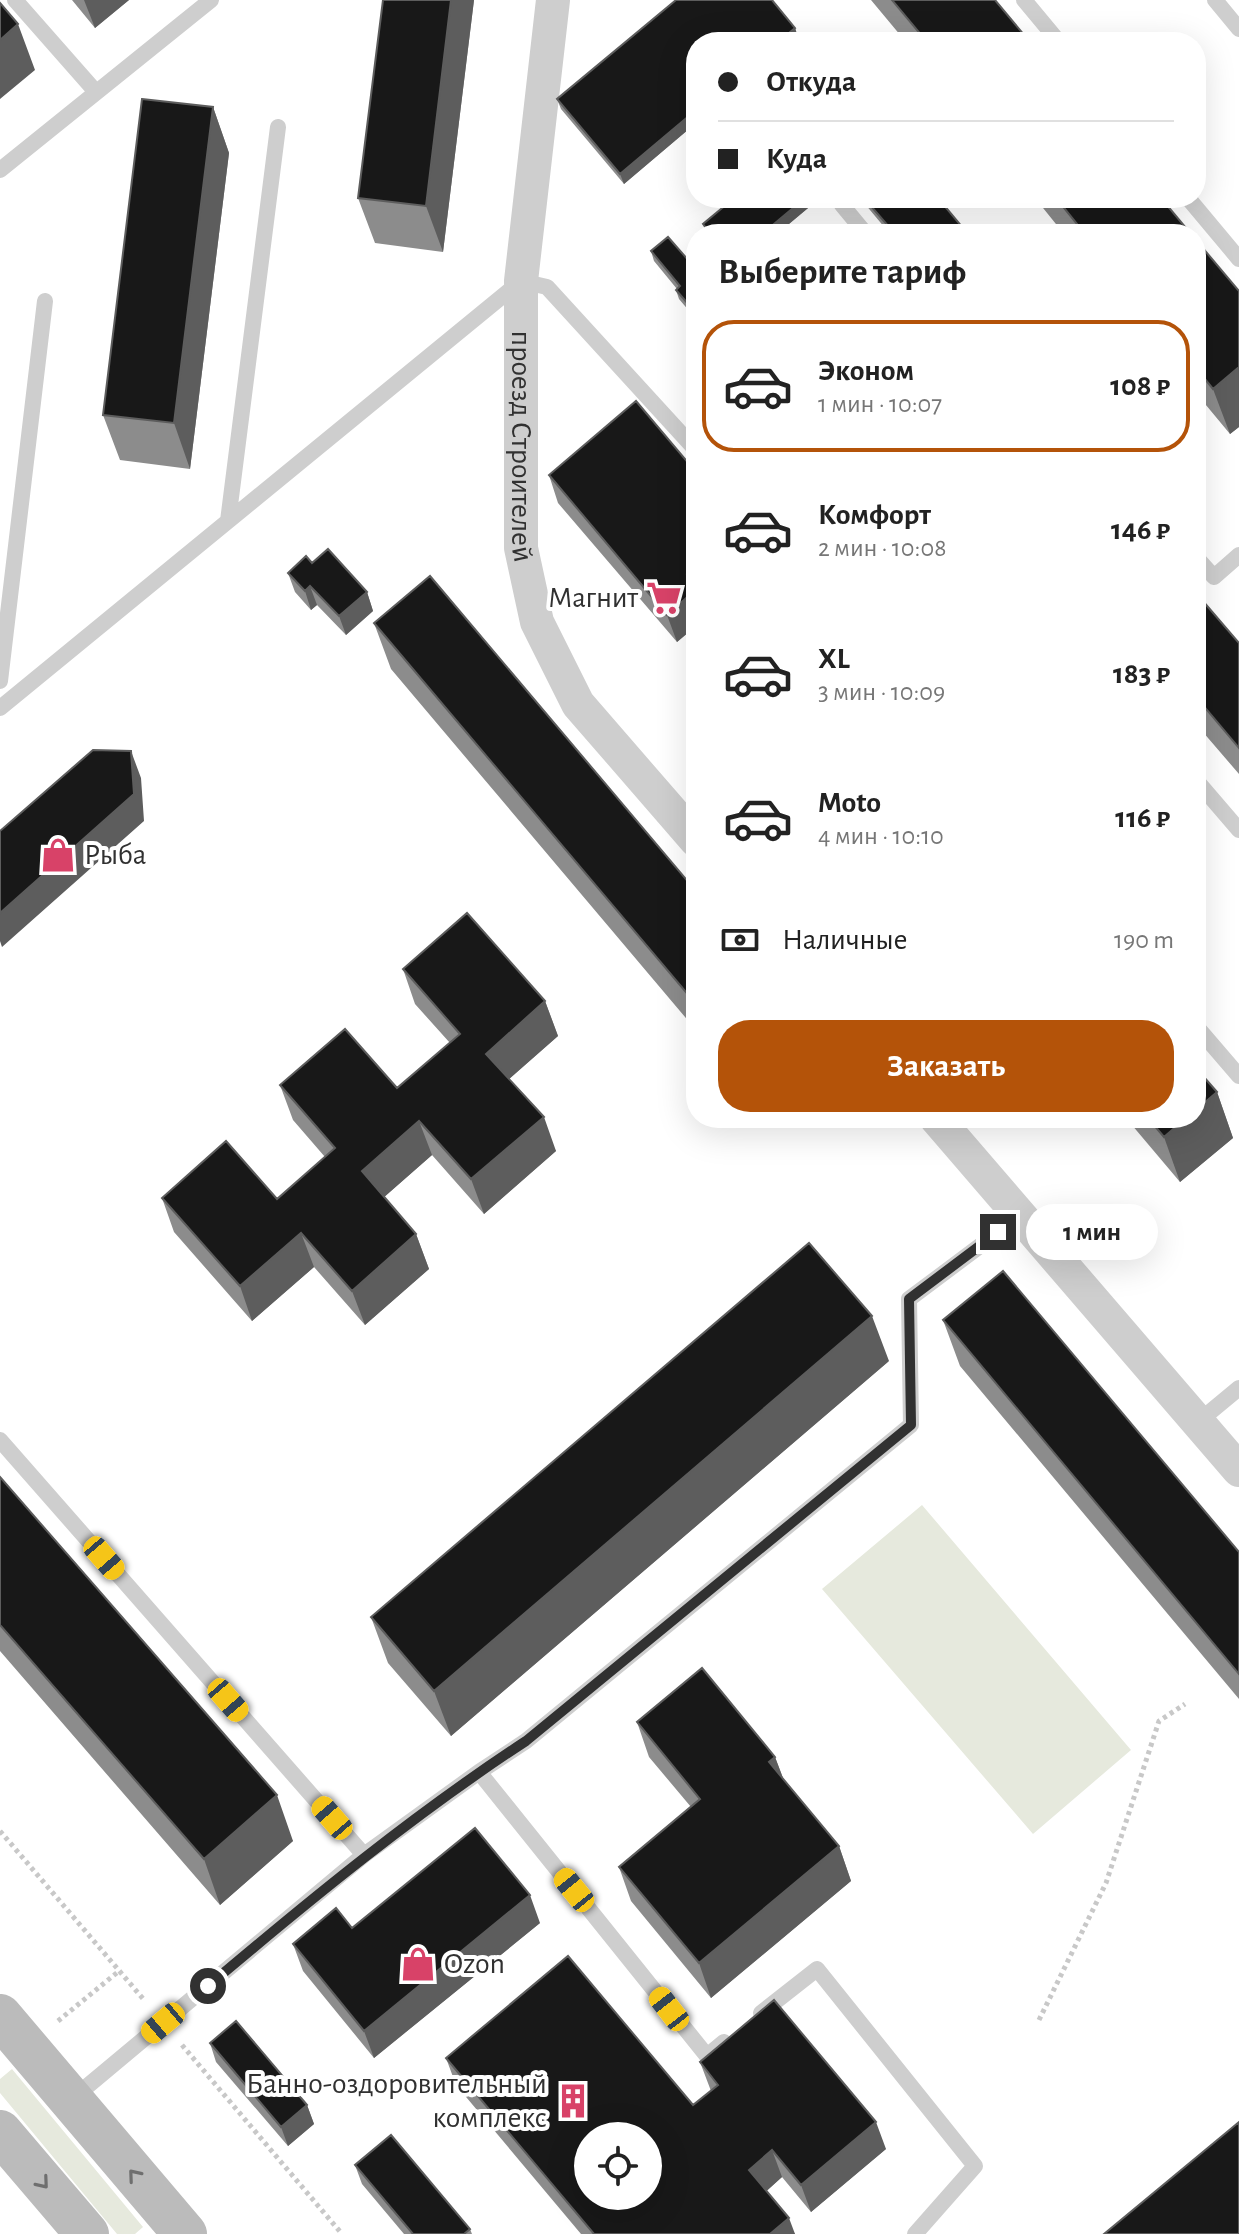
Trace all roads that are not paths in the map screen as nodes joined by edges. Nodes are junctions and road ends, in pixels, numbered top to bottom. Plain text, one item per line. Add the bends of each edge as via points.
1 (15, 0) edge
2 (211, 0) edge
3 (553, 0) edge
4 (1024, 0) edge
5 (1215, 0) edge
6 (1239, 29) edge
7 (1051, 32) edge
8 (96, 92) junction
9 (278, 127) dead end
10 (0, 170) edge
11 (844, 208) edge
12 (1196, 208) edge
13 (858, 224) edge
14 (1239, 259) edge
15 (521, 281) junction
16 (45, 301) dead end
17 (686, 439) edge
18 (228, 521) junction
19 (1239, 555) edge
20 (1206, 568) edge
21 (0, 681) edge
22 (0, 708) edge
23 (1206, 792) edge
24 (686, 828) edge
25 (1239, 830) edge
26 (1206, 1038) edge
27 (1239, 1076) edge
28 (945, 1128) edge
29 (1020, 1216) junction
30 (1239, 1388) edge
31 (1198, 1422) junction
32 (0, 1440) edge
33 (1239, 1470) edge
34 (479, 1772) junction
35 (364, 1855) junction
36 (0, 2016) edge
37 (71, 2100) junction
38 (0, 2132) edge
39 (87, 2234) edge
40 (185, 2234) edge
41 (915, 2234) edge

1 - 8 lane
2 - 8 lane
3 - 15 street, проезд Строителей
4 - 7 lane
5 - 6 lane
8 - 10 lane
9 - 18 lane
11 - 13 lane
12 - 14 lane
15 - 17 lane via 547,287
15 - 18 lane
15 - 24 street, проезд Строителей via 521,548 537,622 578,704
16 - 21 lane
18 - 22 lane
19 - 20 lane via 1214,577
23 - 25 lane
26 - 27 lane
28 - 29 street
29 - 31 street
29 - 34 lane via 909,1299 911,1425 560,1714
30 - 31 lane
31 - 33 street
32 - 35 lane
34 - 35 lane
34 - 41 lane via 707,2056 817,1969 975,2166
35 - 37 lane
36 - 37 main road
40 -> 37 main road
38 -> 39 main road

